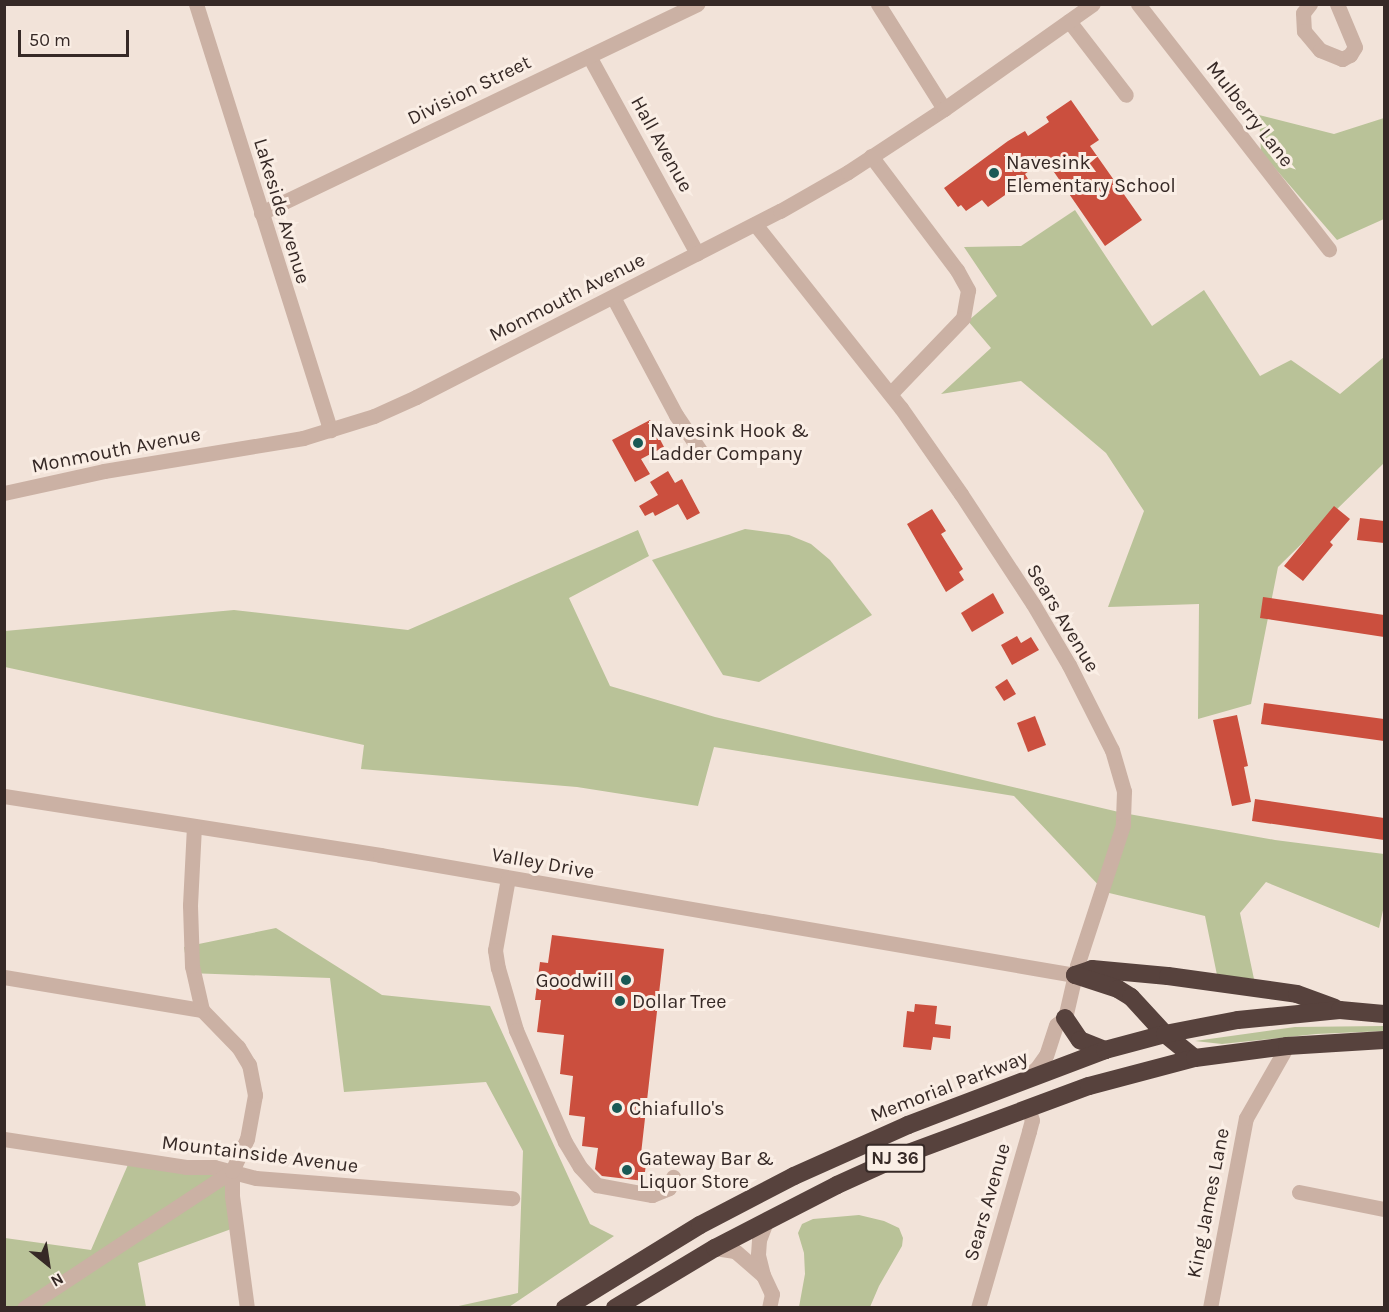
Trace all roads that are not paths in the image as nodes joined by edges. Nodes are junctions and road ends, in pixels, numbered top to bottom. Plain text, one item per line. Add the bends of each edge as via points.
1 (196, 4) edge
2 (697, 4) edge
3 (878, 4) edge
4 (1093, 4) edge
5 (1138, 4) edge
6 (1310, 4) edge
7 (1336, 4) edge
8 (1069, 21) junction
9 (589, 56) junction
10 (1126, 96) dead end
11 (944, 110) junction
12 (871, 156) junction
13 (261, 213) junction
14 (755, 224) junction
15 (1329, 249) dead end
16 (697, 253) junction
17 (613, 297) junction
18 (891, 394) junction
19 (330, 430) junction
20 (701, 452) dead end
21 (4, 494) edge
22 (4, 796) edge
23 (194, 826) junction
24 (508, 879) junction
25 (1075, 975) junction
26 (4, 977) edge
27 (202, 1010) junction
28 (1340, 1010) junction
29 (1384, 1014) edge
30 (1065, 1018) junction
31 (1165, 1034) junction
32 (1384, 1040) edge
33 (1287, 1046) junction
34 (1105, 1050) junction
35 (1196, 1058) junction
36 (1019, 1082) junction
37 (1028, 1108) junction
38 (4, 1139) edge
39 (232, 1171) junction
40 (673, 1177) dead end
41 (1299, 1192) dead end
42 (512, 1198) dead end
43 (1384, 1209) edge
44 (767, 1220) junction
45 (715, 1248) junction
46 (763, 1275) junction
47 (24, 1308) edge
48 (248, 1308) edge
49 (565, 1308) edge
50 (615, 1308) edge
51 (769, 1308) edge
52 (978, 1308) edge
53 (1210, 1308) edge

1 - 13 street, Lakeside Avenue
2 - 9 street, Division Street
3 - 11 street
4 - 8 street, Monmouth Avenue
5 - 15 street, Mulberry Lane
6 - 7 street via 1303,14 1304,31 1320,50 1342,59 1355,47
8 - 10 street
8 - 11 street, Monmouth Avenue
9 - 13 street, Division Street
9 - 16 street, Hall Avenue
11 - 12 street, Monmouth Avenue
12 - 14 street, Monmouth Avenue
12 - 18 street via 968,290 963,318
13 - 19 street, Lakeside Avenue
14 - 16 street, Monmouth Avenue
14 - 18 street, Sears Avenue
16 - 17 street, Monmouth Avenue
17 - 19 street, Monmouth Avenue via 416,397
17 - 20 street via 676,415
18 - 25 street, Sears Avenue via 1033,604 1112,750 1124,791 1123,825
19 - 21 street, Monmouth Avenue via 266,445 104,471
22 - 23 street, Valley Drive
23 - 24 street, Valley Drive
23 - 27 street via 189,942
24 - 25 street, Valley Drive
24 - 40 street via 495,950 498,968 516,1030 565,1142 597,1185 651,1195 669,1188
25 - 28 highway via 1092,969 1168,976 1297,994
25 - 30 street, Sears Avenue
25 - 31 highway via 1131,997
26 - 27 street
27 - 39 street via 237,1047 254,1080 253,1119
28 - 29 highway, Memorial Parkway / NJ 36
28 - 31 highway, Memorial Parkway / NJ 36 via 1238,1020
30 - 34 highway via 1080,1040
30 - 36 street, Sears Avenue via 1056,1025 1037,1068
31 - 34 highway, Memorial Parkway / NJ 36
31 - 35 highway
32 - 33 highway, NJ 36
33 - 35 highway, NJ 36
33 - 53 street, King James Lane via 1246,1118
34 - 36 highway, Memorial Parkway / NJ 36
35 - 37 highway, NJ 36 via 1089,1086
36 - 49 highway, Memorial Parkway / NJ 36 via 908,1125 794,1176 700,1225
37 - 44 highway, NJ 36 via 903,1155
37 - 52 street, Sears Avenue via 1032,1120
38 - 39 street, Mountainside Avenue
39 - 42 street, Mountainside Avenue via 256,1178
39 - 47 street
39 - 48 street
41 - 43 street
44 - 45 highway, NJ 36
44 - 46 street via 759,1240
45 - 46 street via 735,1251
45 - 50 highway, NJ 36
46 - 51 street via 772,1294

